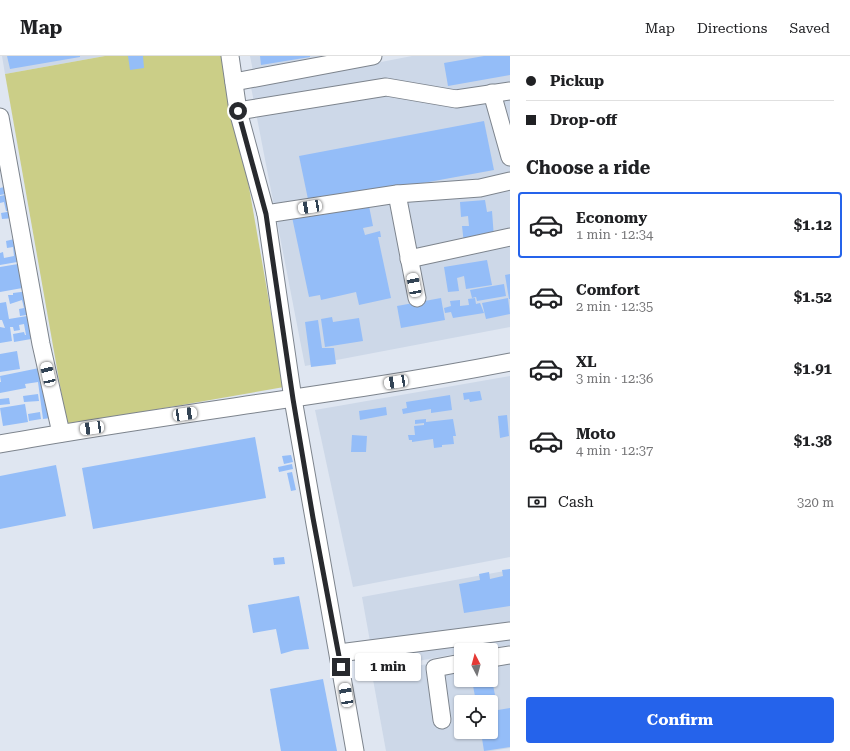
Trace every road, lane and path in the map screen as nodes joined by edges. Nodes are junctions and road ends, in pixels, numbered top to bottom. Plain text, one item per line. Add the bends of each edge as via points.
1 (230, 56) edge
2 (373, 56) edge
3 (234, 82) junction
4 (510, 91) edge
5 (492, 93) junction
6 (238, 111) junction
7 (0, 116) edge
8 (510, 157) edge
9 (510, 181) edge
10 (397, 194) junction
11 (266, 214) junction
12 (510, 237) edge
13 (409, 259) junction
14 (417, 298) dead end
15 (510, 362) edge
16 (293, 399) junction
17 (61, 433) junction
18 (0, 444) edge
19 (510, 631) edge
20 (339, 653) junction
21 (510, 655) edge
22 (498, 657) edge
23 (454, 664) edge
24 (442, 720) dead end
25 (355, 751) edge

1 - 3 street
2 - 3 street
3 - 6 street
4 - 5 street
5 - 6 street via 456,98 386,87
5 - 8 street
6 - 11 street
7 - 17 street via 41,344
9 - 10 street via 480,188
10 - 11 street
10 - 13 street
11 - 16 street
12 - 13 street
13 - 14 street
15 - 16 street
16 - 17 street
16 - 20 street
17 - 18 street
19 - 20 street
20 - 25 street
21 - 22 street
23 - 24 street via 435,668

